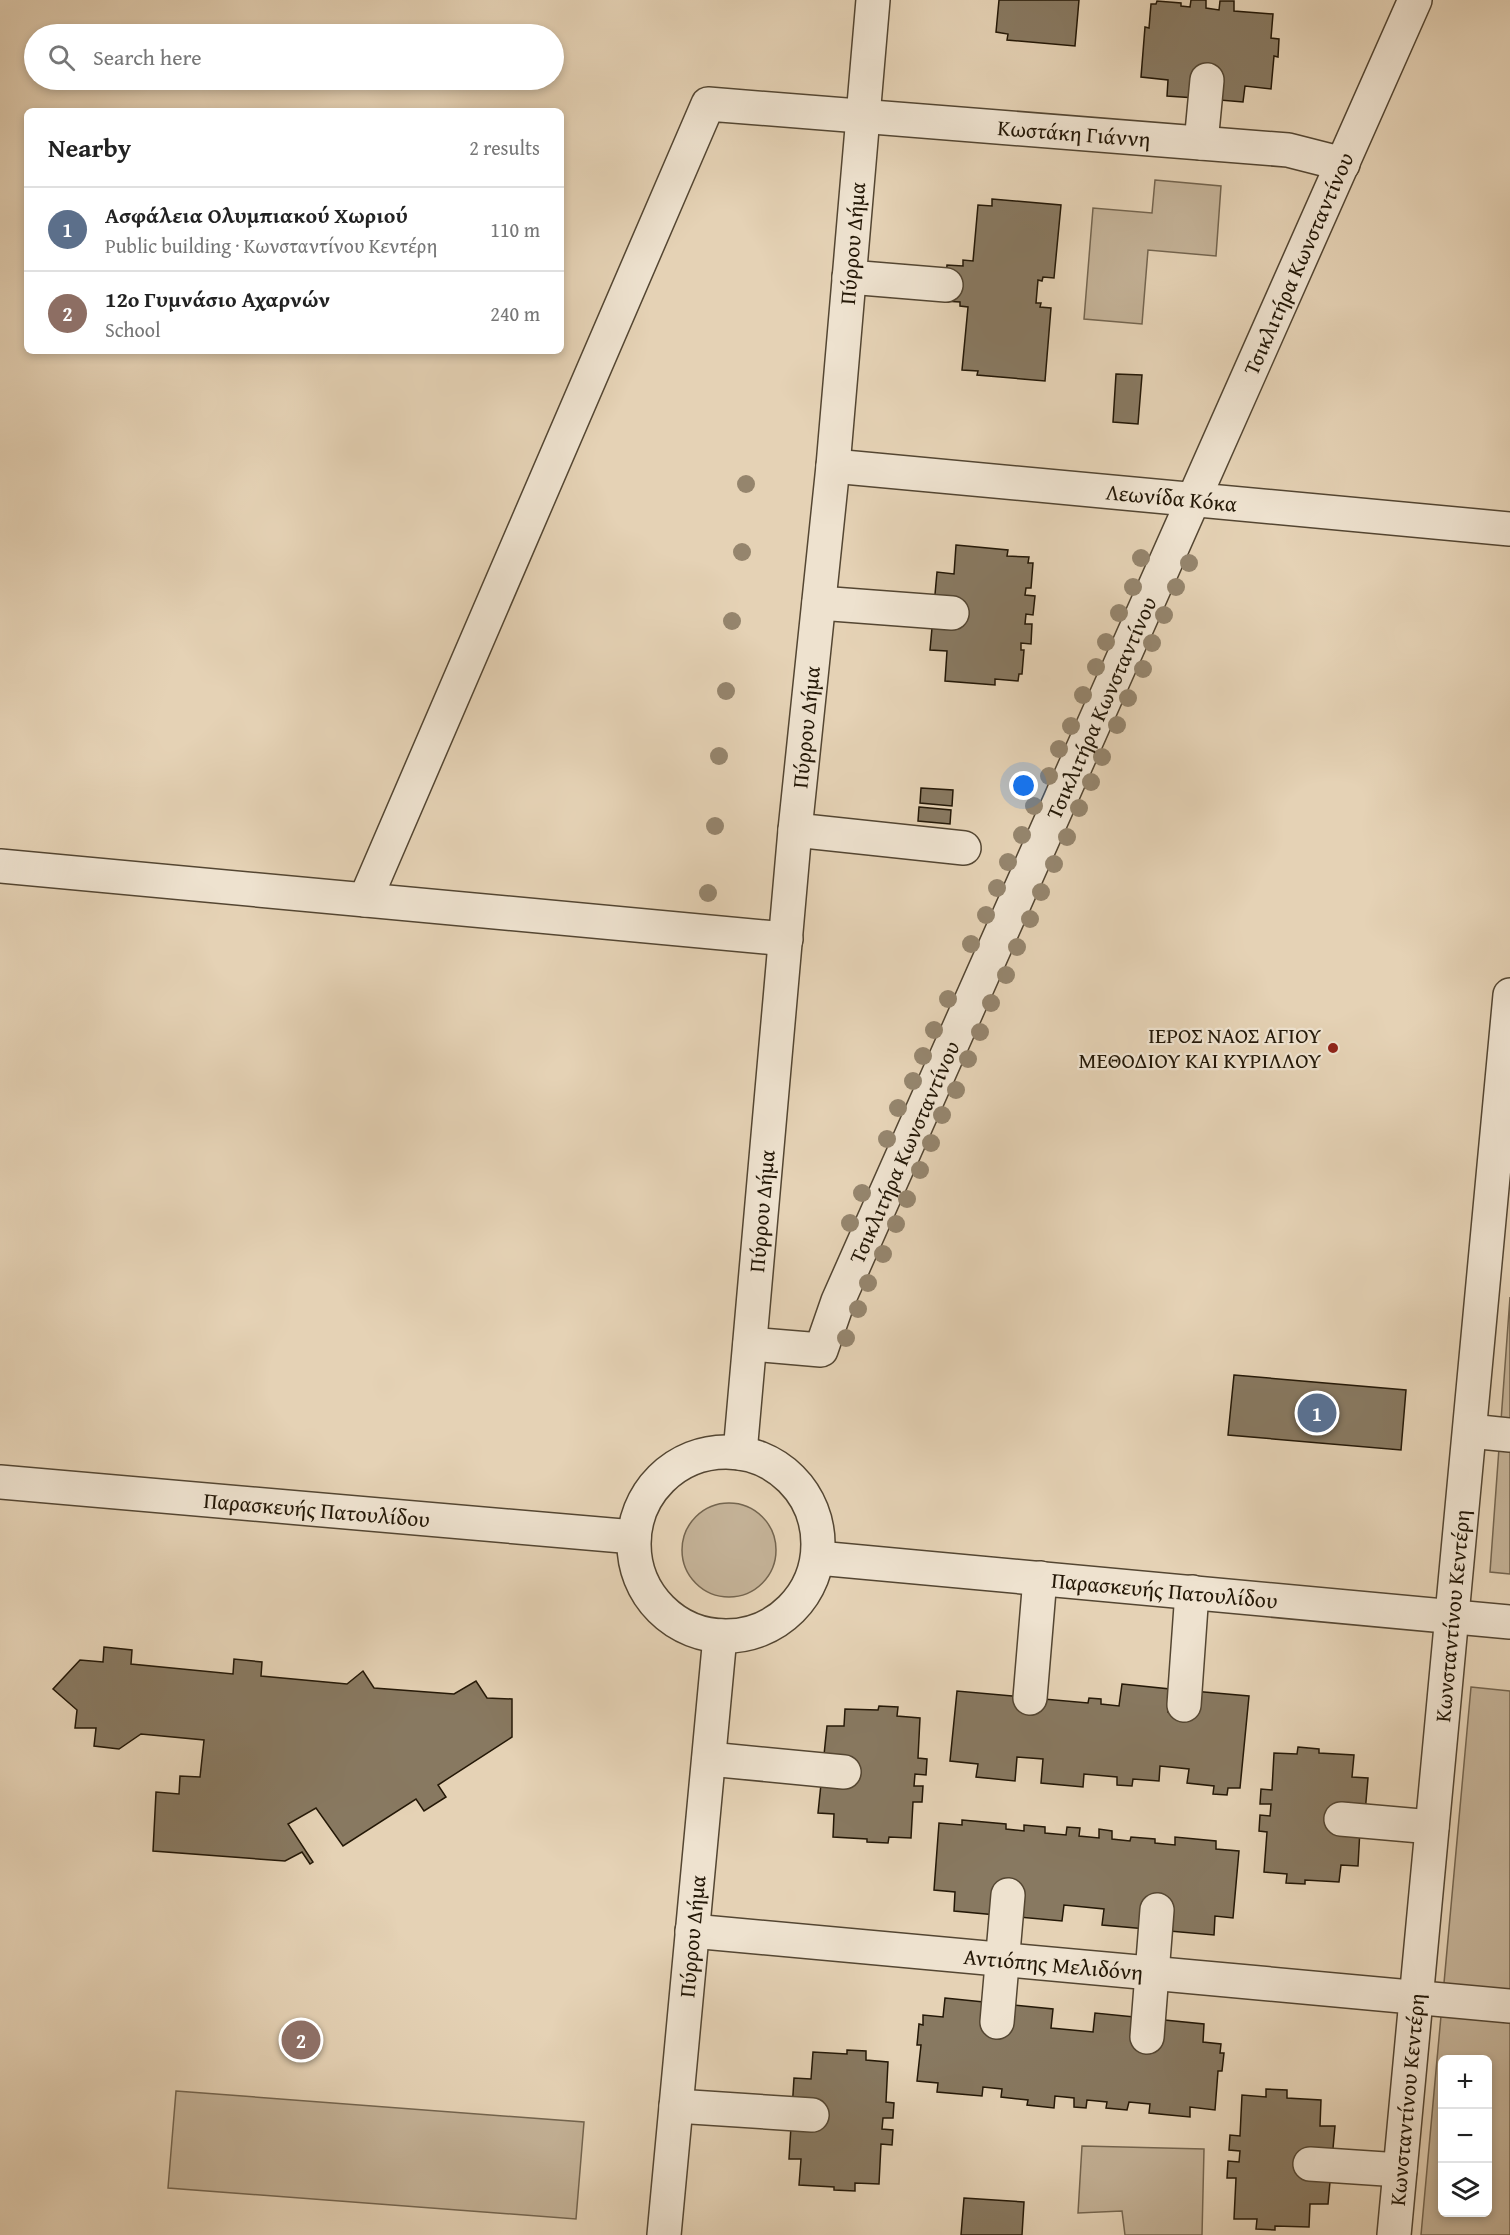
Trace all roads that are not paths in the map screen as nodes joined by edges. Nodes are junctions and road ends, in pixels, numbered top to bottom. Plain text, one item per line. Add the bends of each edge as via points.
1 (873, 0) edge
2 (1415, 0) edge
3 (1207, 80) dead end
4 (862, 114) junction
5 (1201, 143) junction
6 (1343, 164) junction
7 (849, 277) junction
8 (946, 285) dead end
9 (832, 466) junction
10 (1194, 500) junction
11 (1510, 529) edge
12 (819, 603) junction
13 (952, 613) dead end
14 (795, 830) junction
15 (964, 848) dead end
16 (0, 866) edge
17 (365, 900) junction
18 (786, 939) junction
19 (1510, 995) edge
20 (1505, 1105) edge
21 (1500, 1226) edge
22 (750, 1344) junction
23 (1470, 1431) junction
24 (1510, 1435) edge
25 (740, 1453) junction
26 (0, 1482) edge
27 (634, 1537) junction
28 (818, 1558) junction
29 (1040, 1578) junction
30 (1192, 1592) junction
31 (1453, 1616) junction
32 (1510, 1622) edge
33 (720, 1636) junction
34 (1030, 1698) dead end
35 (1184, 1706) dead end
36 (709, 1759) junction
37 (844, 1772) dead end
38 (1341, 1819) dead end
39 (1432, 1827) junction
40 (1008, 1895) dead end
41 (1157, 1910) dead end
42 (692, 1931) junction
43 (1004, 1960) junction
44 (1152, 1974) junction
45 (1415, 1999) junction
46 (1510, 2007) edge
47 (997, 2022) dead end
48 (1147, 2037) dead end
49 (676, 2106) junction
50 (812, 2115) dead end
51 (1310, 2164) dead end
52 (1400, 2170) junction
53 (664, 2235) edge
54 (1394, 2235) edge

1 - 4 street, Πύρρου Δήμα
2 - 6 street, Τσικλιτήρα Κωνσταντίνου
3 - 5 street
4 - 5 street, Κωστάκη Γιάννη
4 - 7 street, Πύρρου Δήμα
4 - 17 street, Κωστάκη Γιάννη via 708,104
5 - 6 street, Κωστάκη Γιάννη via 1288,150
6 - 10 street, Τσικλιτήρα Κωνσταντίνου
7 - 8 street
7 - 9 street, Πύρρου Δήμα
9 - 10 street, Λεωνίδα Κόκα
9 - 12 street, Πύρρου Δήμα
10 - 11 street, Λεωνίδα Κόκα
10 - 22 street, Τσικλιτήρα Κωνσταντίνου via 843,1290 821,1350
12 - 13 street
12 - 14 street, Πύρρου Δήμα
14 - 15 street
14 - 18 street, Πύρρου Δήμα
16 - 17 street
17 - 18 street
18 - 22 street, Πύρρου Δήμα
19 - 20 street, Κωνσταντίνου Κεντέρη
20 - 21 street, Κωνσταντίνου Κεντέρη
21 - 23 street, Κωνσταντίνου Κεντέρη
22 - 25 street, Πύρρου Δήμα
23 - 24 street
23 - 31 street, Κωνσταντίνου Κεντέρη
25 - 27 street via 709,1453 681,1464 657,1483 641,1508
25 - 28 street via 774,1465 801,1489 816,1521
26 - 27 street, Παρασκευής Πατουλίδου
27 - 33 street via 636,1566 648,1593 667,1615 692,1630
28 - 29 street, Παρασκευής Πατουλίδου
28 - 33 street via 807,1590 785,1616 754,1632
29 - 30 street, Παρασκευής Πατουλίδου
29 - 34 street
30 - 31 street, Παρασκευής Πατουλίδου
30 - 35 street
31 - 32 street, Παρασκευής Πατουλίδου
31 - 39 street, Κωνσταντίνου Κεντέρη
33 - 36 street, Πύρρου Δήμα
36 - 37 street
36 - 42 street, Πύρρου Δήμα
38 - 39 street
39 - 45 street, Κωνσταντίνου Κεντέρη
40 - 43 street
41 - 44 street
42 - 43 street, Αντιόπης Μελιδόνη
42 - 49 street, Πύρρου Δήμα
43 - 44 street, Αντιόπης Μελιδόνη
43 - 47 street
44 - 45 street, Αντιόπης Μελιδόνη
44 - 48 street
45 - 46 street, Αντιόπης Μελιδόνη
45 - 52 street, Κωνσταντίνου Κεντέρη
49 - 50 street
49 - 53 street, Πύρρου Δήμα
51 - 52 street
52 - 54 street, Κωνσταντίνου Κεντέρη

